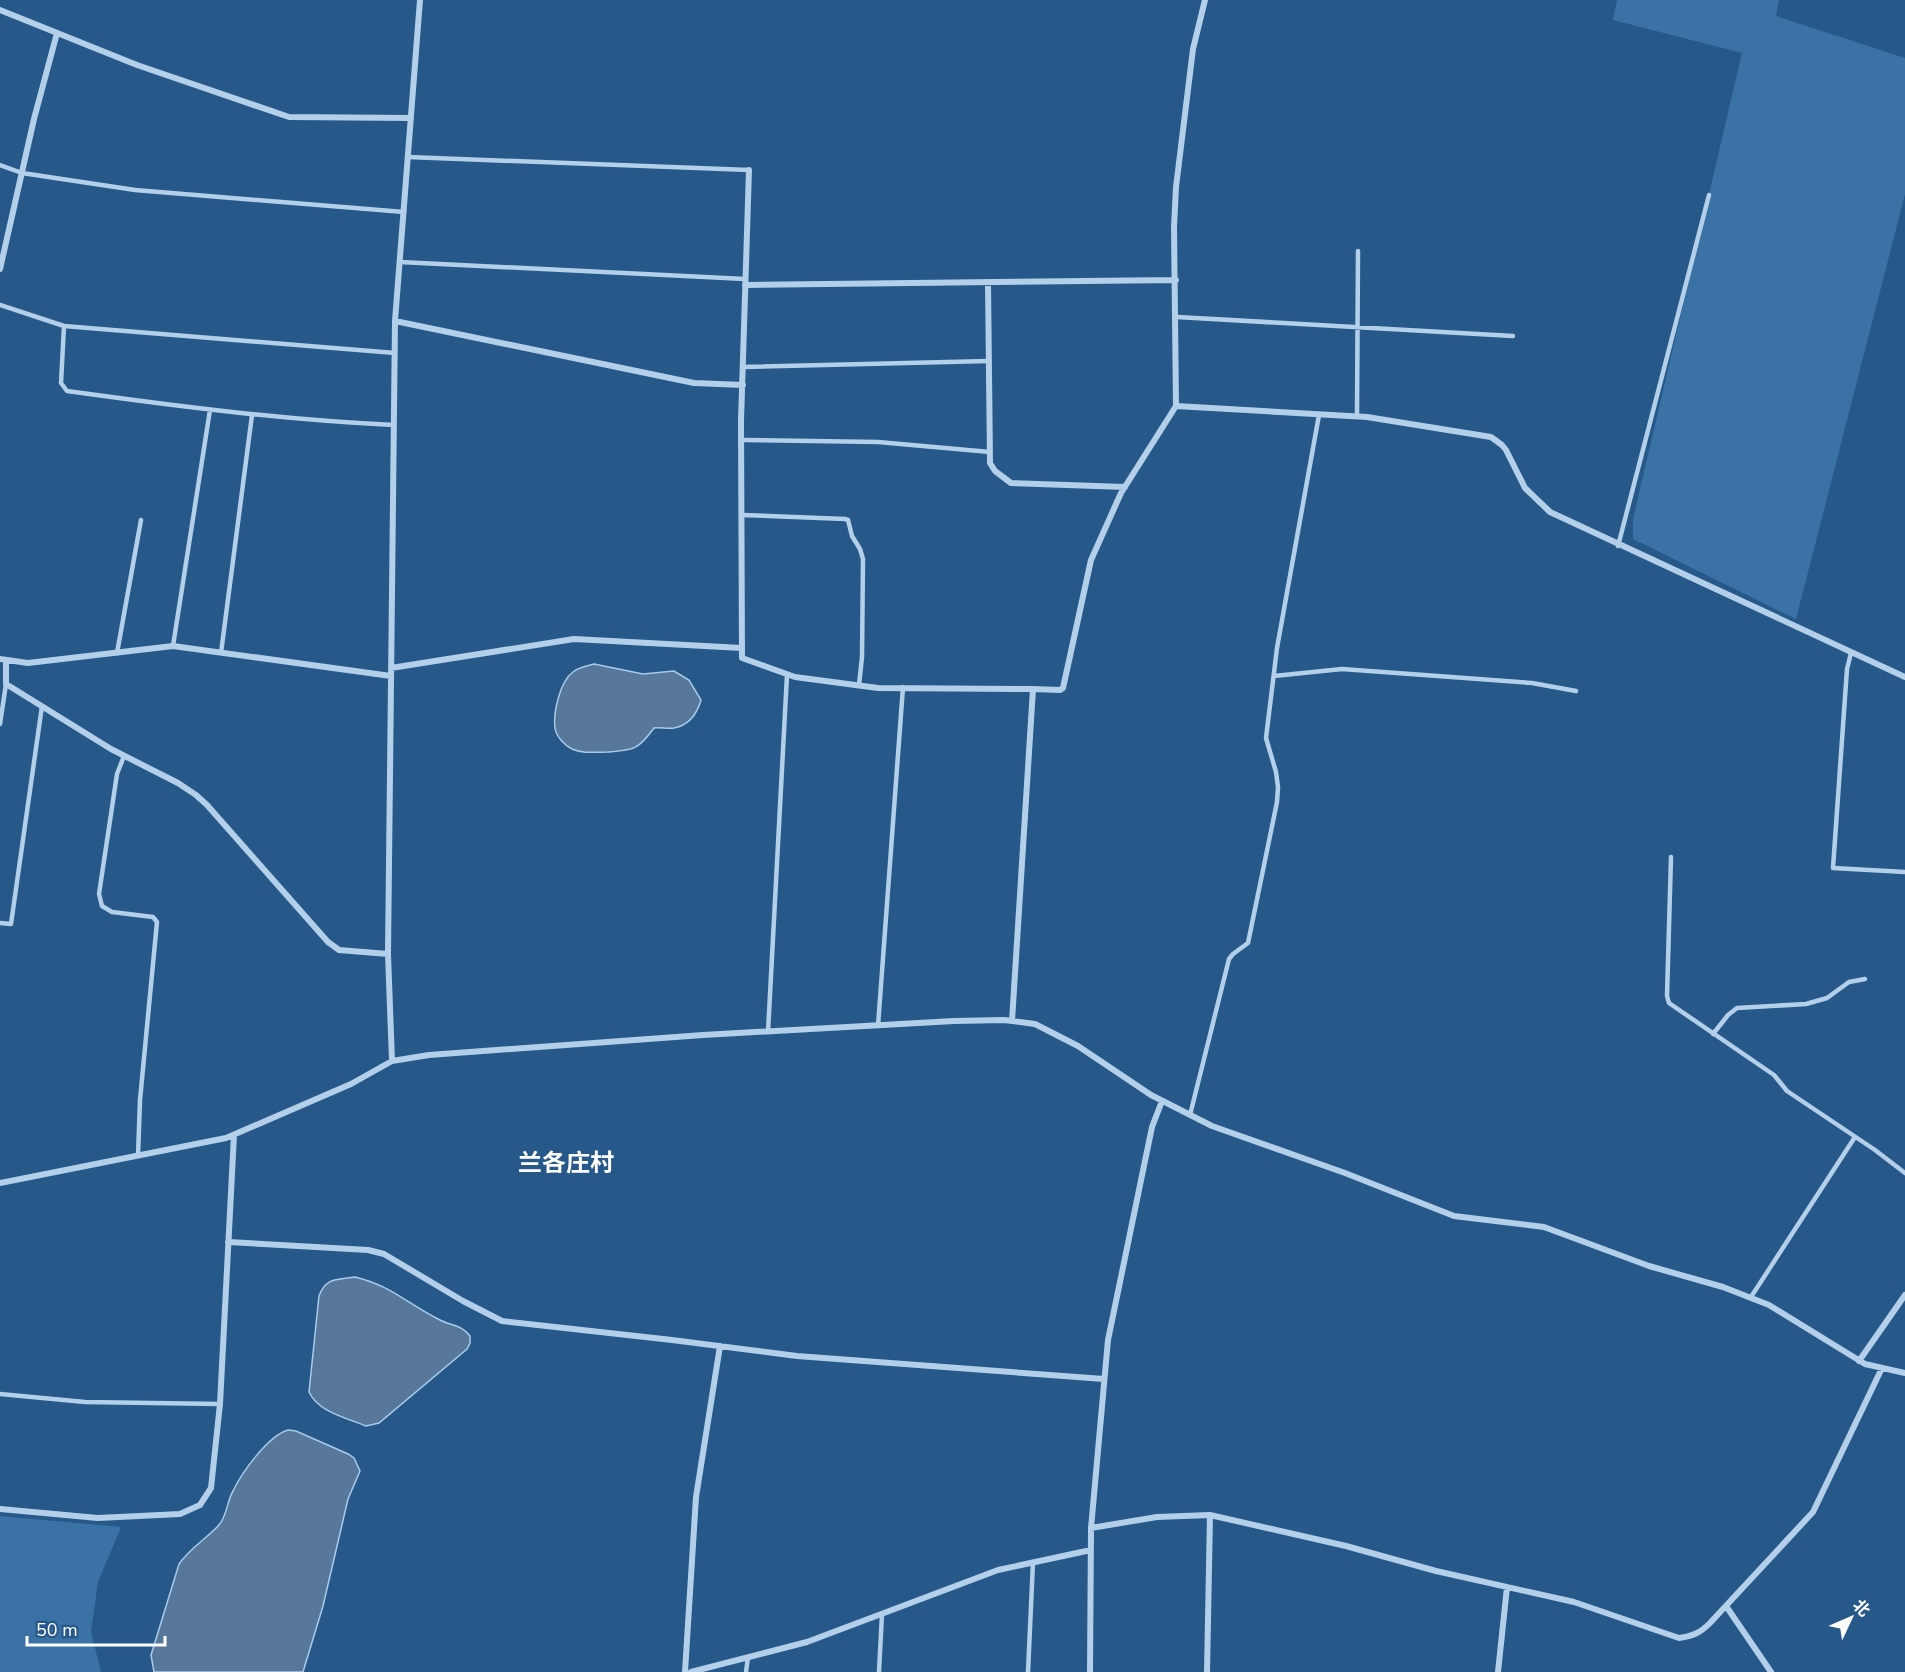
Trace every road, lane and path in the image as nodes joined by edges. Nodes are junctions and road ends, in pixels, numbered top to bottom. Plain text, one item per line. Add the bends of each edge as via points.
1 (420, 0) edge
2 (1204, 0) edge
3 (0, 10) edge
4 (57, 33) junction
5 (411, 118) junction
6 (408, 157) junction
7 (0, 165) edge
8 (748, 170) joint
9 (22, 173) junction
10 (1709, 195) dead end
11 (404, 212) junction
12 (1358, 251) dead end
13 (400, 262) junction
14 (0, 269) edge
15 (1176, 280) junction
16 (745, 282) junction
17 (988, 282) junction
18 (0, 304) edge
19 (1176, 317) junction
20 (396, 321) junction
21 (64, 326) junction
22 (1357, 327) junction
23 (1513, 336) dead end
24 (395, 353) junction
25 (989, 361) junction
26 (743, 367) junction
27 (743, 385) junction
28 (1176, 406) junction
29 (210, 410) junction
30 (252, 414) junction
31 (1319, 415) junction
32 (1357, 417) junction
33 (394, 425) junction
34 (742, 440) junction
35 (990, 452) junction
36 (1125, 487) junction
37 (742, 515) junction
38 (141, 520) dead end
39 (1618, 546) junction
40 (173, 646) junction
41 (742, 648) junction
42 (117, 652) junction
43 (222, 653) junction
44 (1851, 653) junction
45 (3, 659) edge
46 (391, 668) junction
47 (788, 675) junction
48 (391, 676) junction
49 (1274, 676) junction
50 (1905, 677) edge
51 (6, 684) junction
52 (859, 685) junction
53 (903, 687) junction
54 (1033, 689) junction
55 (1576, 691) dead end
56 (42, 706) junction
57 (0, 724) edge
58 (124, 756) junction
59 (1671, 857) dead end
60 (1905, 872) edge
61 (0, 923) edge
62 (388, 954) junction
63 (1865, 979) dead end
64 (1012, 1021) junction
65 (878, 1026) junction
66 (768, 1032) junction
67 (1713, 1034) junction
68 (392, 1061) junction
69 (1162, 1101) junction
70 (1191, 1115) junction
71 (234, 1135) junction
72 (1855, 1137) junction
73 (138, 1156) junction
74 (1905, 1173) edge
75 (0, 1183) edge
76 (228, 1242) junction
77 (1905, 1295) edge
78 (1750, 1297) junction
79 (720, 1346) junction
80 (1859, 1361) junction
81 (1882, 1368) junction
82 (1905, 1373) edge
83 (1104, 1379) junction
84 (0, 1394) edge
85 (220, 1404) junction
86 (0, 1509) edge
87 (1210, 1515) junction
88 (1091, 1528) junction
89 (1091, 1550) junction
90 (1033, 1562) junction
91 (1507, 1587) junction
92 (1726, 1606) junction
93 (882, 1614) junction
94 (748, 1657) junction
95 (685, 1672) edge
96 (691, 1672) edge
97 (746, 1672) edge
98 (879, 1672) edge
99 (1028, 1672) edge
100 (1090, 1672) edge
101 (1207, 1672) edge
102 (1498, 1672) edge
103 (1772, 1672) edge

1 - 5 street
2 - 15 street via 1193,49 1176,187
3 - 4 street
4 - 5 street via 289,117
4 - 9 street
5 - 6 street
6 - 8 lane
6 - 11 street
7 - 9 lane
8 - 16 street
9 - 11 lane via 135,190
9 - 14 street
10 - 39 lane
11 - 13 street
12 - 22 lane
13 - 16 lane
13 - 20 street
15 - 17 street
15 - 19 street
16 - 17 street
16 - 26 street
17 - 25 street
18 - 21 lane
19 - 22 lane
19 - 28 street
20 - 24 street
20 - 27 street via 694,383
21 - 24 lane
21 - 29 lane via 61,383 67,391
22 - 23 lane
22 - 32 lane
24 - 33 street
25 - 26 lane
25 - 35 street
26 - 27 street
27 - 34 street
28 - 31 street
28 - 36 street
29 - 30 lane
29 - 40 lane
30 - 33 lane
30 - 43 lane
31 - 32 street
31 - 49 lane
32 - 39 street via 1491,437 1502,445 1525,488 1542,506
33 - 46 street
34 - 35 lane via 878,442
34 - 37 street
35 - 36 street via 995,471 1011,483
36 - 54 street via 1092,560 1063,688
37 - 41 street
37 - 52 lane via 848,520 863,559
38 - 42 lane
39 - 44 street
40 - 42 street
40 - 43 street
41 - 46 street via 574,639
41 - 47 street via 742,658
42 - 45 street via 28,663
43 - 48 street
44 - 50 street
44 - 60 lane via 1833,868
45 - 51 street
46 - 48 street
47 - 52 street
47 - 66 lane
48 - 62 street
49 - 55 lane via 1342,669 1532,683
49 - 70 lane via 1266,738 1276,772 1277,801 1248,943 1229,959
51 - 56 street
51 - 57 lane
52 - 53 street
53 - 54 street
53 - 65 lane
54 - 64 street
56 - 58 street
56 - 61 lane via 11,924
58 - 62 street via 178,783 207,805 327,942 339,950
58 - 73 lane via 117,774 99,894 102,906 112,912 153,917 158,922
59 - 67 lane via 1667,1000
62 - 68 street
63 - 67 lane via 1849,982 1827,998 1806,1004 1737,1008
64 - 65 street
64 - 69 street via 1049,1029
65 - 66 street
66 - 68 street via 429,1055
67 - 72 lane
68 - 71 street via 351,1084
69 - 70 street
69 - 83 street via 1152,1127 1110,1329
70 - 78 street via 1454,1216 1544,1227 1648,1266
71 - 73 street
71 - 76 street
72 - 74 lane
72 - 78 lane
73 - 75 street
76 - 79 street via 368,1250 384,1254 502,1321
76 - 85 street
77 - 80 street
78 - 80 street
79 - 83 street via 797,1356
79 - 95 street via 696,1497
80 - 81 street
81 - 82 street
81 - 92 street via 1813,1512
83 - 88 street
84 - 85 lane via 85,1402
85 - 86 street via 211,1488 194,1509 180,1514 98,1518
87 - 88 street via 1157,1517
87 - 91 street
87 - 101 street
88 - 89 street
89 - 90 street
89 - 100 street
90 - 93 street via 998,1570
90 - 99 lane
91 - 92 street via 1574,1602 1679,1638 1700,1633
91 - 102 street
92 - 103 street
93 - 94 street via 807,1642
93 - 98 lane
94 - 96 street
94 - 97 lane

